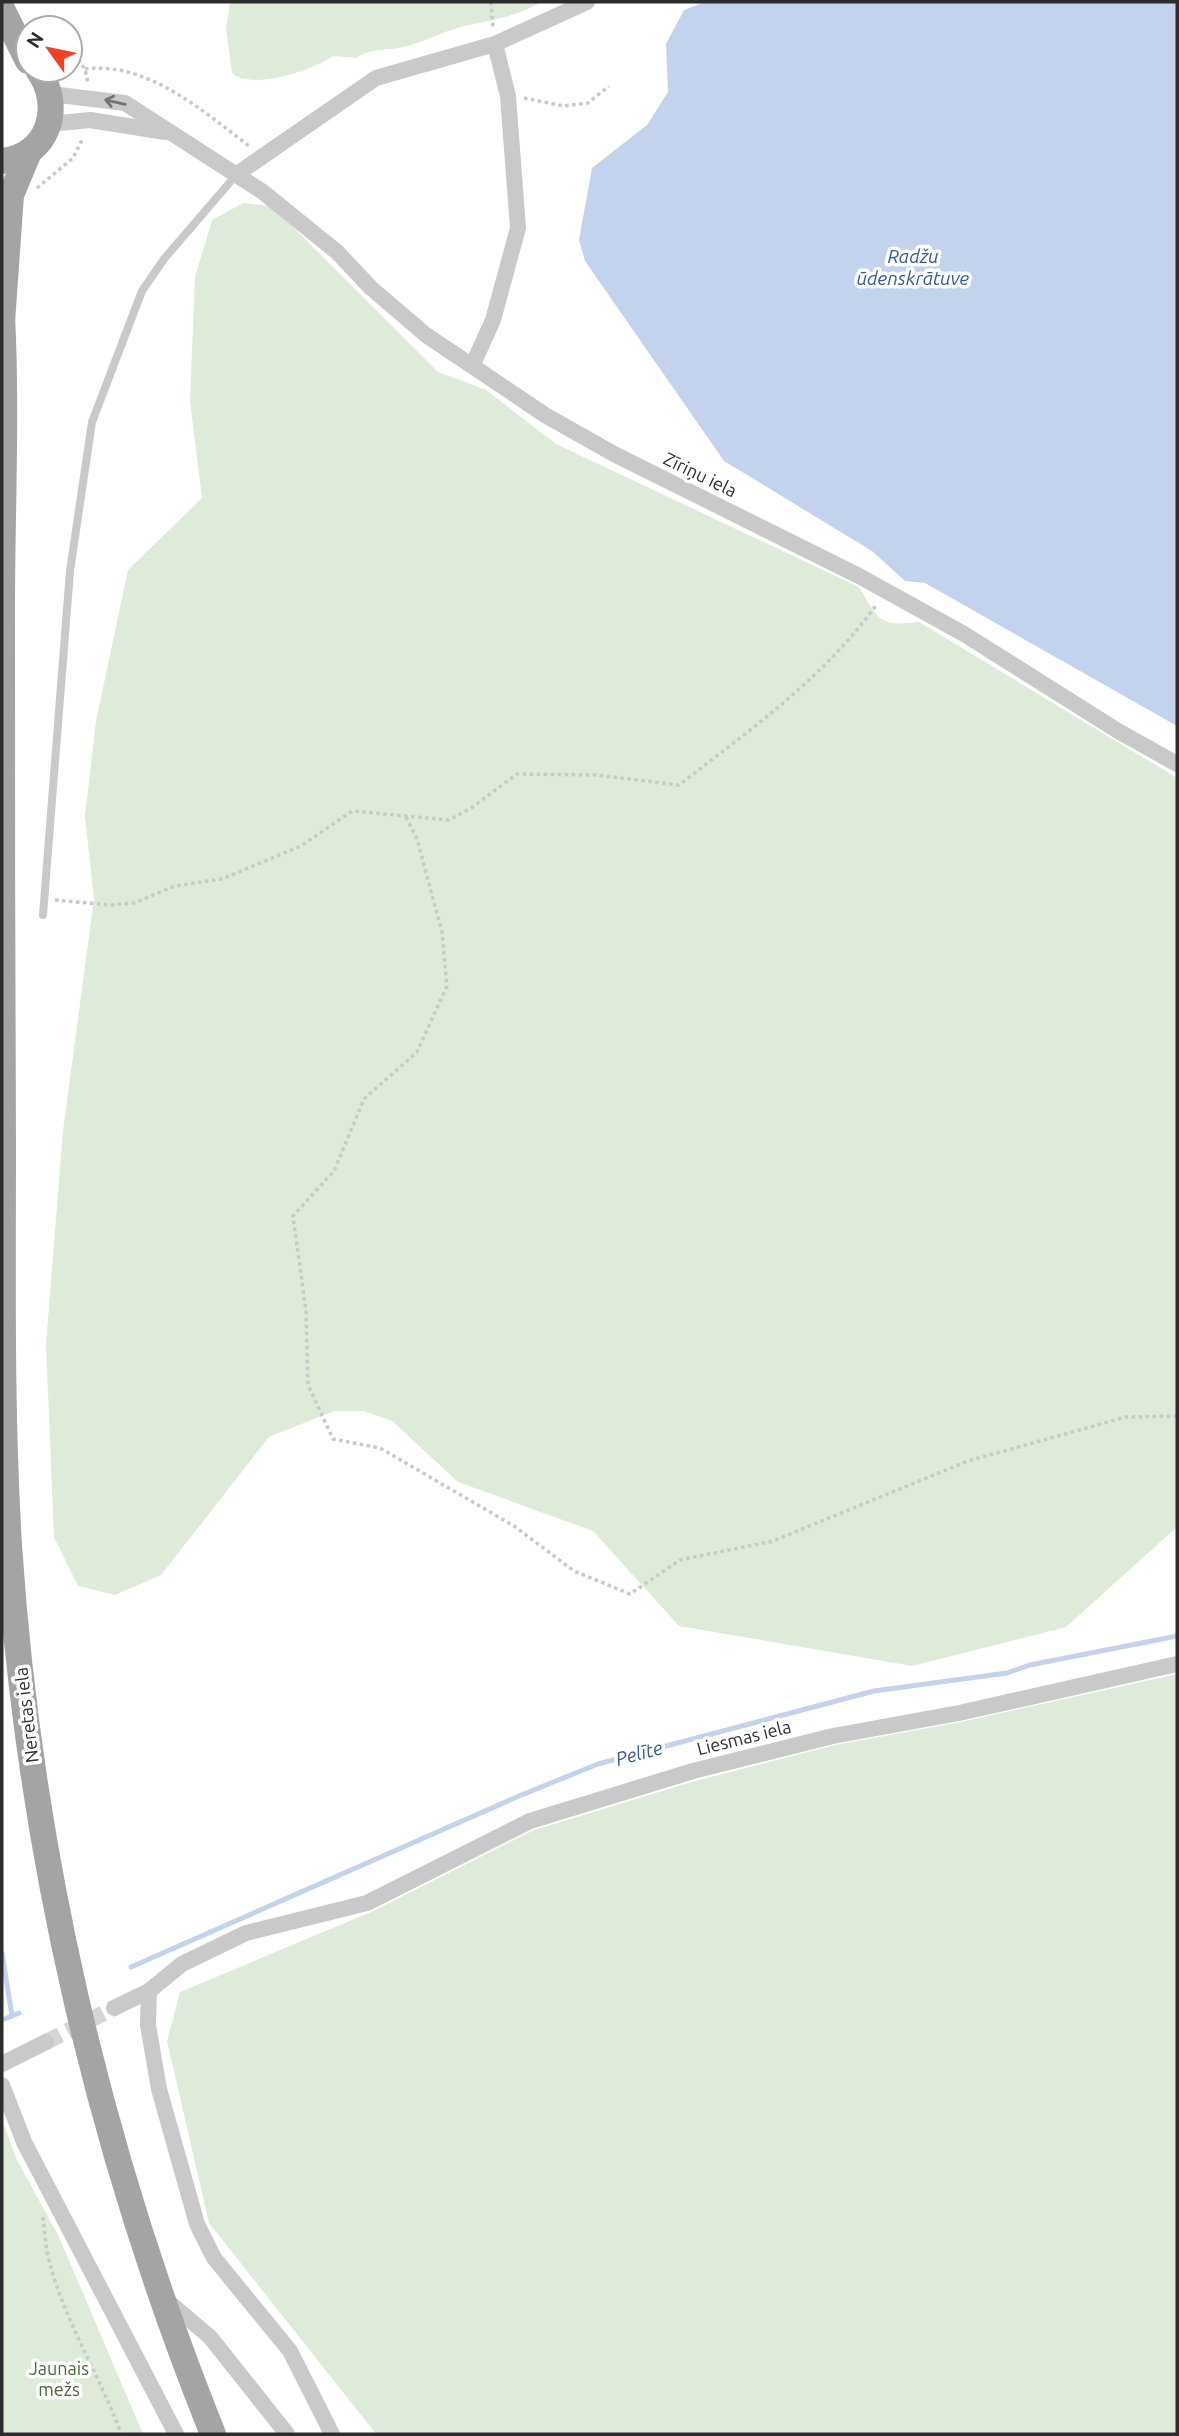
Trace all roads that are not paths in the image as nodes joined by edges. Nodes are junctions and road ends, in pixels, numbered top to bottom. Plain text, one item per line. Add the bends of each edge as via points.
1 (587, 2) edge
2 (2, 9) edge
3 (14, 33) edge
4 (495, 44) junction
5 (46, 84) edge
6 (51, 94) junction
7 (50, 124) junction
8 (171, 133) junction
9 (29, 152) junction
10 (2, 161) edge
11 (237, 174) junction
12 (2, 316) edge
13 (2, 322) edge
14 (473, 364) junction
15 (1177, 764) edge
16 (43, 915) dead end
17 (7, 1598) edge
18 (1177, 1664) edge
19 (149, 1991) junction
20 (114, 2008) tunnel mouth
21 (46, 2042) tunnel mouth
22 (2, 2064) edge
23 (2, 2085) edge
24 (160, 2295) junction
25 (176, 2434) edge
26 (213, 2434) edge
27 (287, 2434) edge
28 (332, 2434) edge

1 - 4 street
2 - 3 main road
4 - 11 street via 376,78
4 - 14 street via 508,96 518,228 493,320
5 - 6 main road
6 - 7 main road
8 -> 6 street via 125,103
7 - 8 street via 90,120
7 - 9 main road, Neretas iela
8 - 11 street, Zīriņu iela
9 - 10 main road
9 - 13 main road, Neretas iela via 11,195
11 - 14 street, Zīriņu iela via 337,252 426,335
11 - 16 lane via 142,291 92,422 70,571
12 - 13 main road, Neretas iela
13 - 17 main road, Neretas iela via 2,1368
14 - 15 street, Zīriņu iela via 545,415 886,591
17 - 24 main road, Neretas iela via 55,1898 118,2165
18 - 19 street, Liesmas iela via 960,1713 833,1736 693,1771 530,1821 367,1903 246,1933 183,1964
19 - 20 street, Liesmas iela
19 - 28 street via 148,2025 159,2089 197,2224 214,2258 290,2351
21 - 22 street
23 - 25 street via 24,2142
24 - 26 main road, Neretas iela
24 - 27 street via 210,2337

